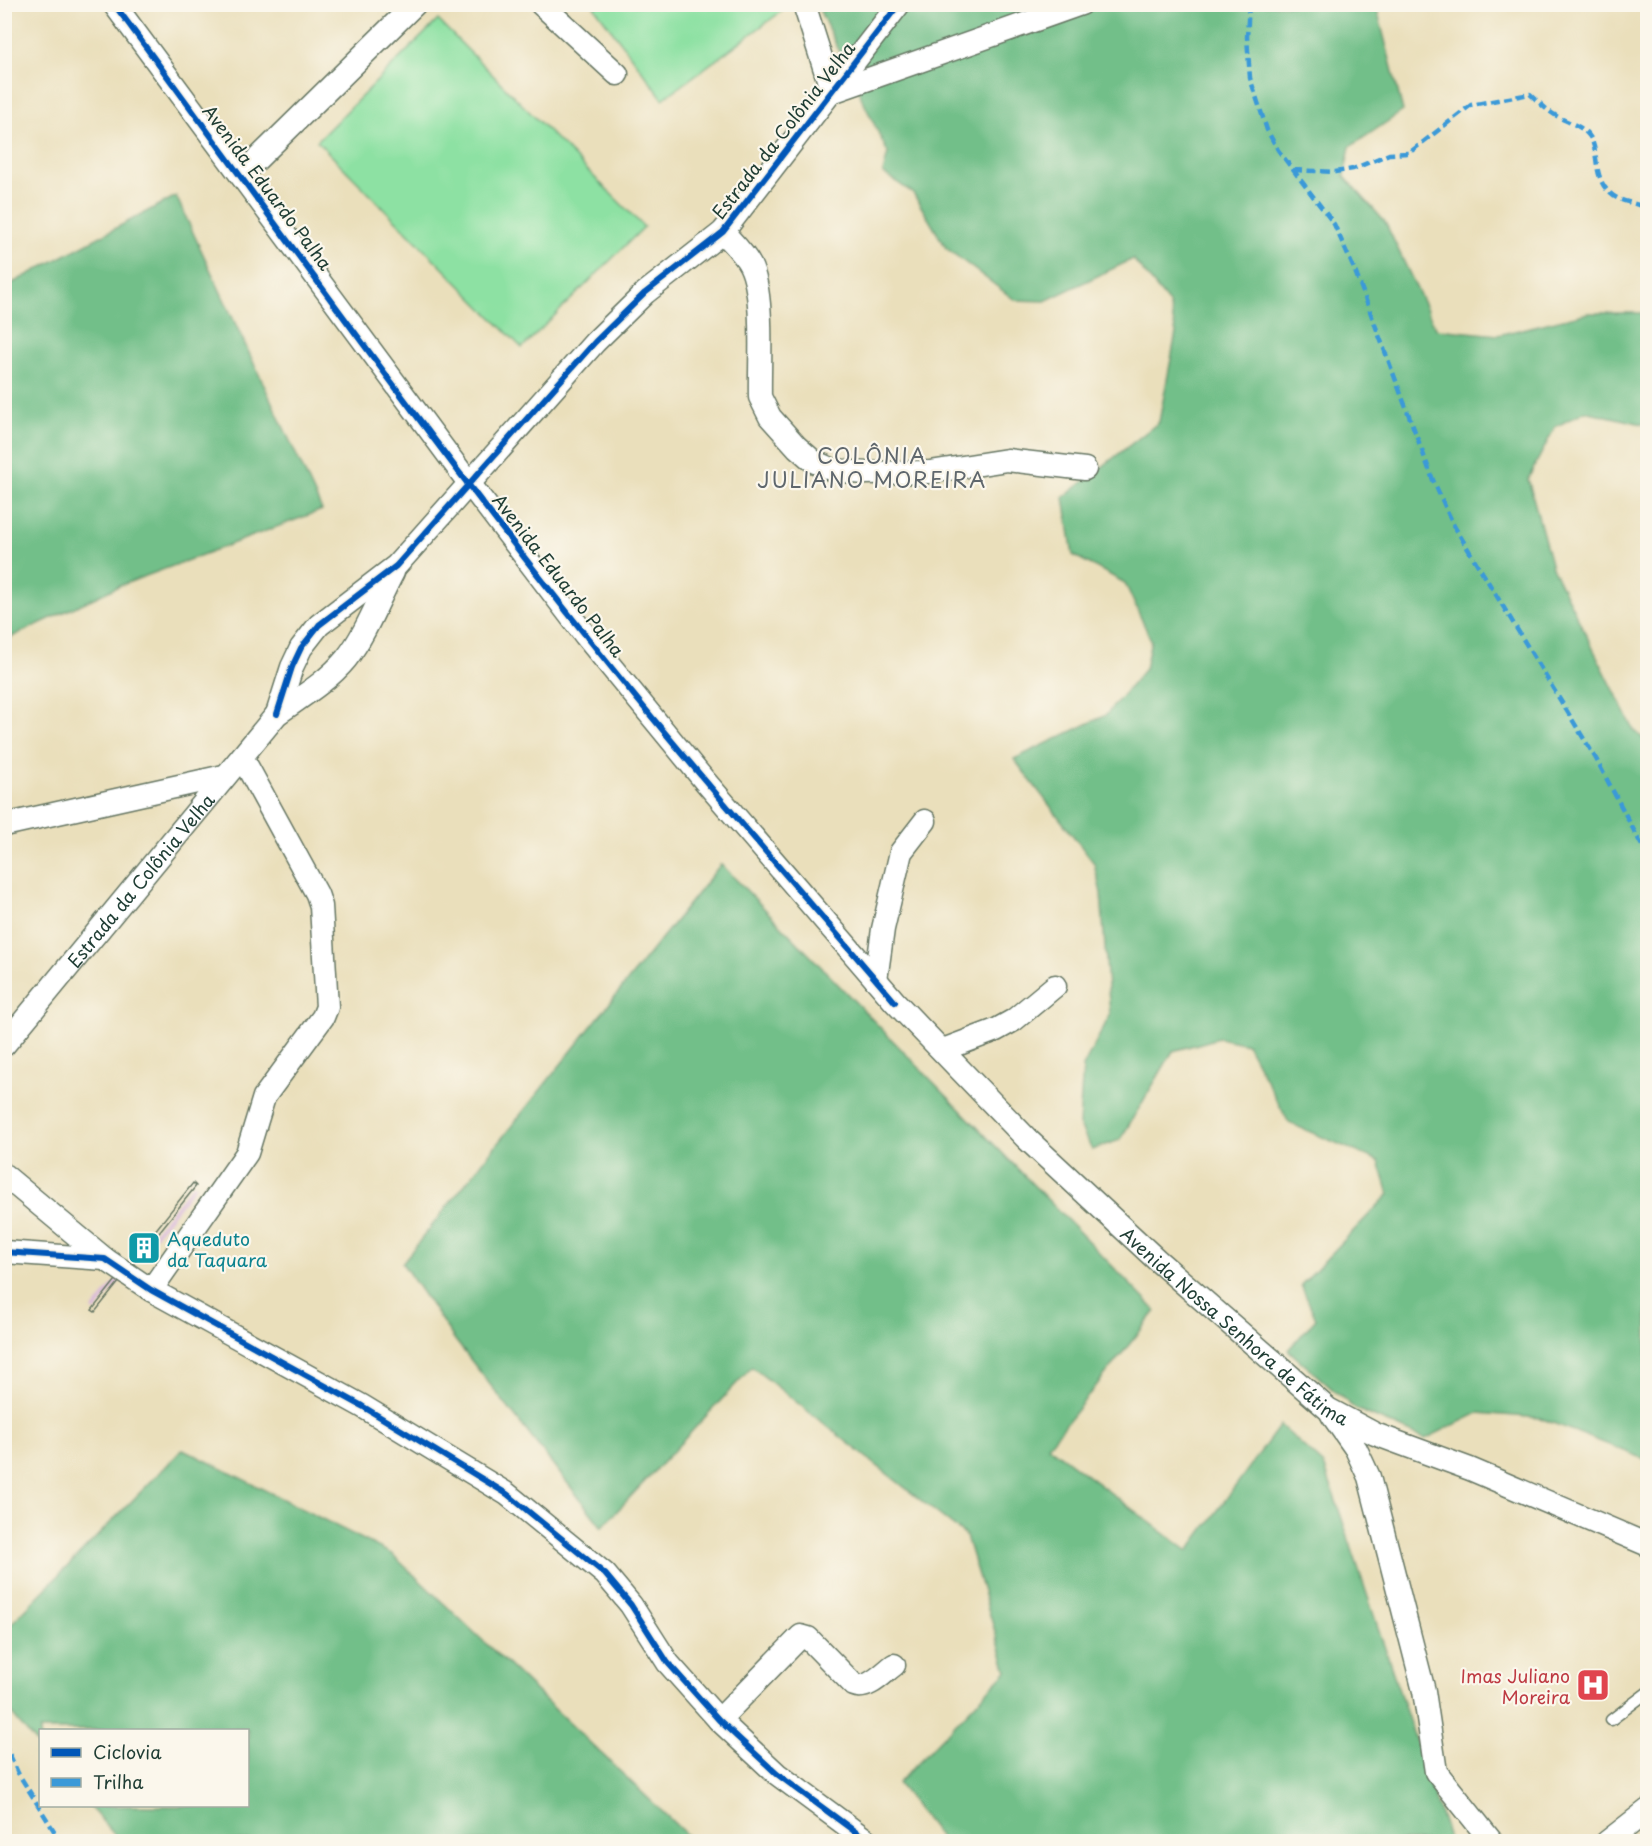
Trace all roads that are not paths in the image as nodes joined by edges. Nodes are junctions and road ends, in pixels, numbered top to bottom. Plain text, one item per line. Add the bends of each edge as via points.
1 (114, 4) edge
2 (415, 4) edge
3 (541, 4) edge
4 (804, 4) edge
5 (899, 4) edge
6 (1081, 4) edge
7 (617, 74) dead end
8 (831, 92) junction
9 (240, 175) junction
10 (723, 232) junction
11 (1085, 469) dead end
12 (469, 483) junction
13 (396, 566) junction
14 (277, 714) junction
15 (242, 757) junction
16 (224, 776) junction
17 (925, 821) dead end
18 (4, 825) edge
19 (876, 980) junction
20 (1055, 986) dead end
21 (895, 1002) joint
22 (4, 1046) edge
23 (943, 1050) junction
24 (4, 1175) edge
25 (4, 1252) edge
26 (105, 1259) junction
27 (143, 1284) junction
28 (1328, 1409) junction
29 (1647, 1545) edge
30 (894, 1665) dead end
31 (1647, 1692) edge
32 (719, 1720) junction
33 (1611, 1720) dead end
34 (1647, 1810) edge
35 (869, 1842) edge
36 (1492, 1842) edge
37 (1607, 1842) edge

1 - 9 street, Avenida Eduardo Palha
2 - 9 street
3 - 7 street
4 - 8 street
5 - 8 street, Estrada da Colônia Velha
6 - 8 street
8 - 10 street, Estrada da Colônia Velha
9 - 12 street, Avenida Eduardo Palha
10 - 11 street via 750,264 754,276 763,406 786,436 813,461 833,471 864,473 930,472 1007,460
10 - 12 street, Estrada da Colônia Velha via 645,293 595,342
12 - 13 street, Estrada da Colônia Velha
12 - 19 street, Avenida Eduardo Palha via 585,635
13 - 14 street, Estrada da Colônia Velha via 347,658 332,674
13 - 14 street, Estrada da Colônia Velha via 319,625 292,667
14 - 15 street, Estrada da Colônia Velha
15 - 16 street, Estrada da Colônia Velha
15 - 27 street via 317,894 327,1007 264,1097 246,1153
16 - 18 street
16 - 22 street, Estrada da Colônia Velha
17 - 19 street via 901,852
19 - 21 street, Avenida Eduardo Palha
20 - 23 street via 1014,1020
21 - 23 street, Avenida Nossa Senhora de Fátima
23 - 28 street, Avenida Nossa Senhora de Fátima via 1027,1139 1157,1260
24 - 26 street
25 - 26 street
26 - 27 street
27 - 32 street via 362,1406 507,1494 605,1575 631,1605 668,1663
28 - 29 street, Avenida Nossa Senhora de Fátima via 1375,1434 1470,1469
28 - 36 street via 1370,1477 1424,1691 1436,1772
30 - 32 street via 859,1687 808,1638 801,1636
31 - 33 lane
32 - 35 street via 777,1774
34 - 37 street

